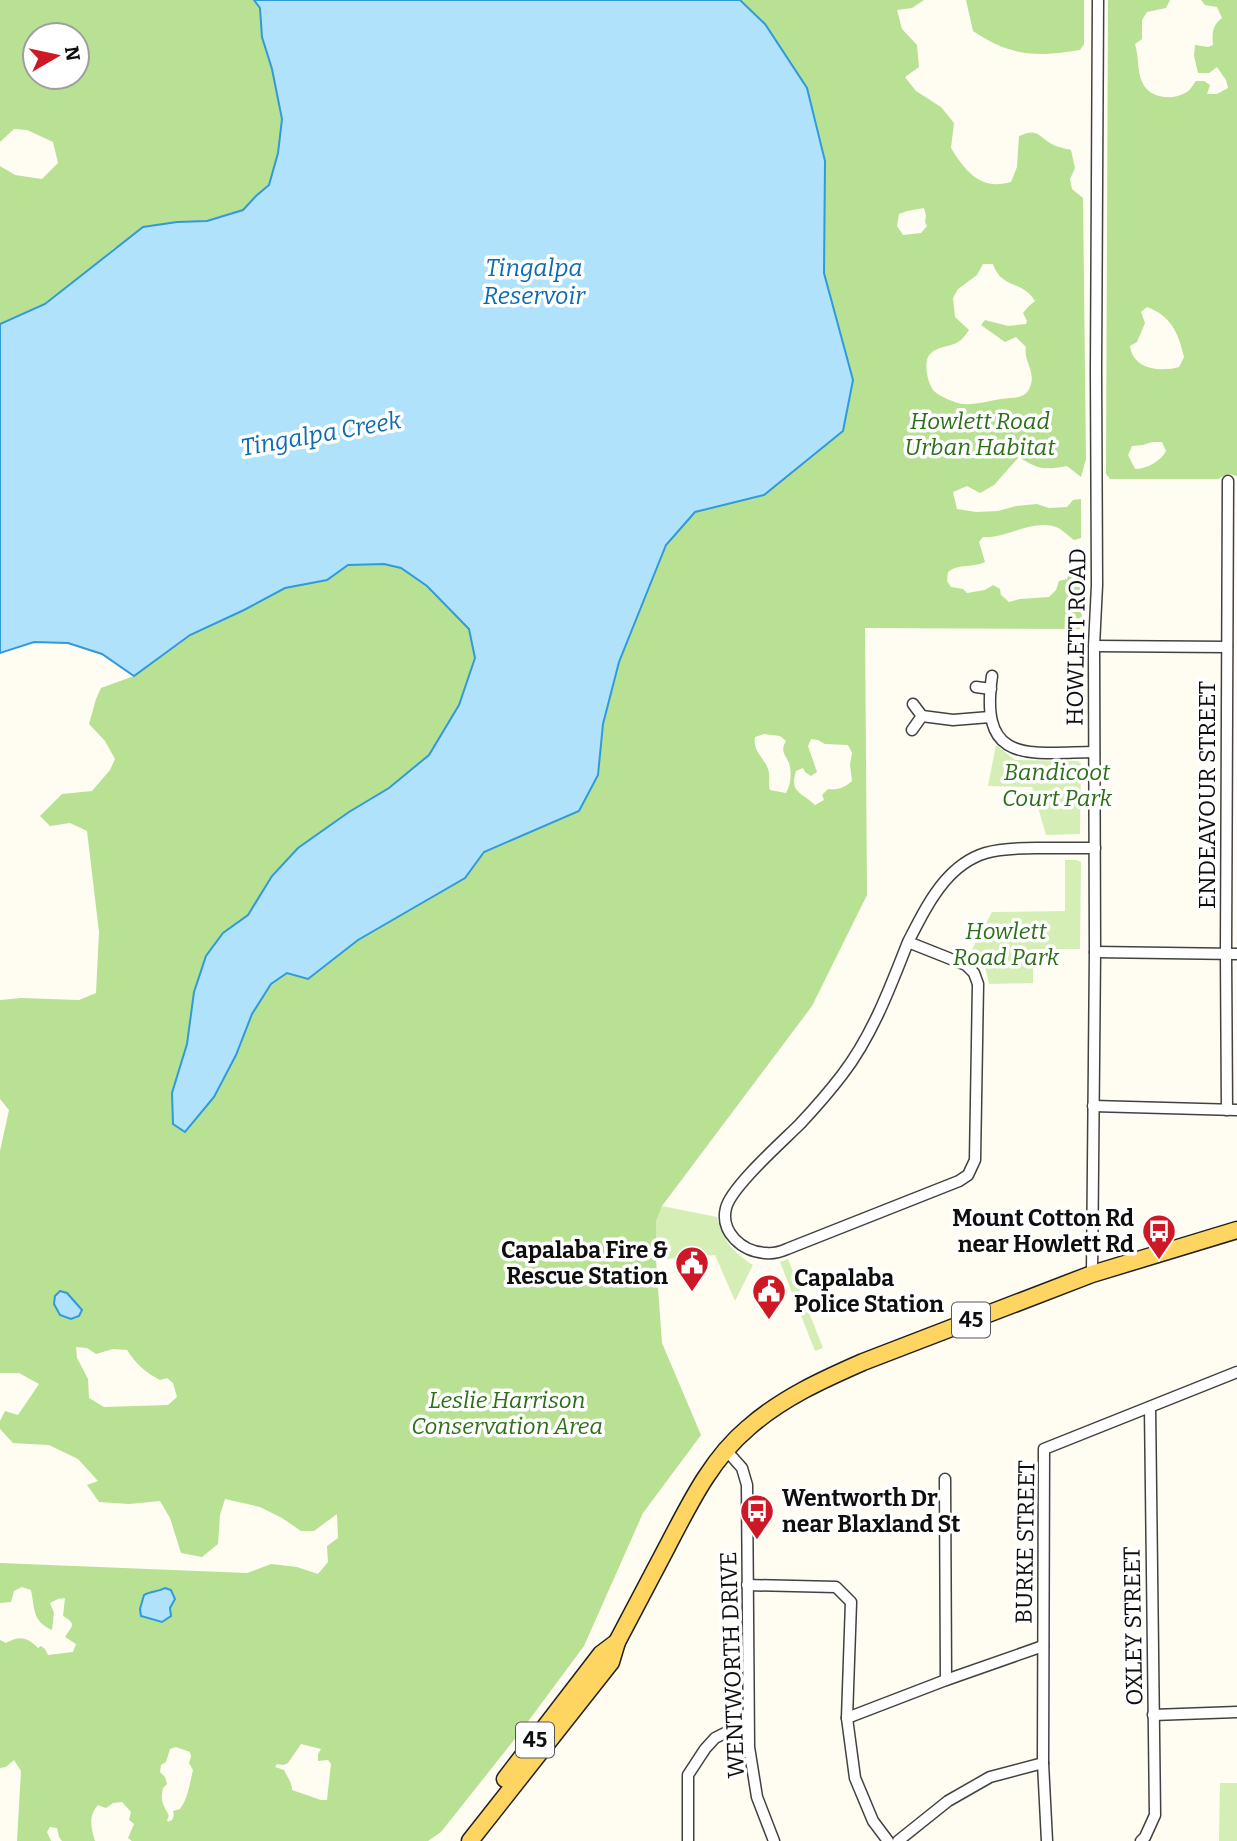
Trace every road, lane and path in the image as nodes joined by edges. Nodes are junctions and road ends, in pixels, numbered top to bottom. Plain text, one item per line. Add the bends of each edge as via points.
1 (1098, 0) edge
2 (1228, 481) dead end
3 (1094, 646) junction
4 (1227, 647) junction
5 (992, 676) dead end
6 (976, 687) dead end
7 (990, 689) junction
8 (913, 705) dead end
9 (922, 716) junction
10 (990, 717) junction
11 (912, 730) dead end
12 (1094, 752) junction
13 (1095, 848) junction
14 (908, 942) junction
15 (1095, 952) junction
16 (1226, 954) junction
17 (1237, 954) edge
18 (1093, 1106) junction
19 (1232, 1110) edge
20 (1237, 1230) edge
21 (1092, 1274) junction
22 (1237, 1372) edge
23 (1150, 1407) junction
24 (726, 1450) junction
25 (945, 1479) dead end
26 (747, 1585) junction
27 (617, 1642) junction
28 (1044, 1646) junction
29 (946, 1680) junction
30 (1237, 1713) edge
31 (1153, 1715) junction
32 (847, 1718) junction
33 (748, 1731) junction
34 (1043, 1763) junction
35 (455, 1841) edge
36 (470, 1841) edge
37 (688, 1841) edge
38 (774, 1841) edge
39 (888, 1841) edge
40 (898, 1841) edge
41 (1047, 1841) edge
42 (1141, 1841) edge

1 - 3 street, HOWLETT ROAD
2 - 4 street, ENDEAVOUR STREET
3 - 4 street
3 - 12 street, HOWLETT ROAD
4 - 16 street, ENDEAVOUR STREET
5 - 7 street
6 - 7 street
7 - 10 street
8 - 9 street
9 - 10 street via 953,720
9 - 11 street
10 - 12 street via 997,734 1024,752
12 - 13 street, HOWLETT ROAD
13 - 14 street via 1003,848 973,858 945,881
13 - 15 street, HOWLETT ROAD
14 - 14 street via 966,965 978,984 975,1160 968,1175 787,1250 751,1251 729,1233 726,1206 841,1076 870,1029
15 - 16 street
15 - 18 street, HOWLETT ROAD
16 - 17 street
16 - 19 street, ENDEAVOUR STREET
18 - 19 street
18 - 21 street, HOWLETT ROAD
20 - 21 main road, 45
21 - 24 main road, 45 via 828,1377 791,1396
22 - 23 street, BURKE STREET
23 - 28 street, BURKE STREET via 1044,1449
23 - 31 street, OXLEY STREET
24 - 26 street, WENTWORTH DRIVE via 742,1468 747,1483
24 - 27 main road, 45 via 681,1520
25 - 29 street
26 - 32 street via 836,1587 851,1602
26 - 33 street, WENTWORTH DRIVE
27 - 35 main road, 45 via 601,1654
27 - 36 main road, 45 via 611,1662
28 - 29 street
28 - 34 street, BURKE STREET
29 - 32 street
30 - 31 street
31 - 42 street, OXLEY STREET via 1155,1815
32 - 39 street via 855,1778 873,1821
33 - 37 street via 715,1738 688,1775
33 - 38 street, WENTWORTH DRIVE via 754,1784
34 - 40 street via 990,1777 948,1801
34 - 41 street, BURKE STREET

